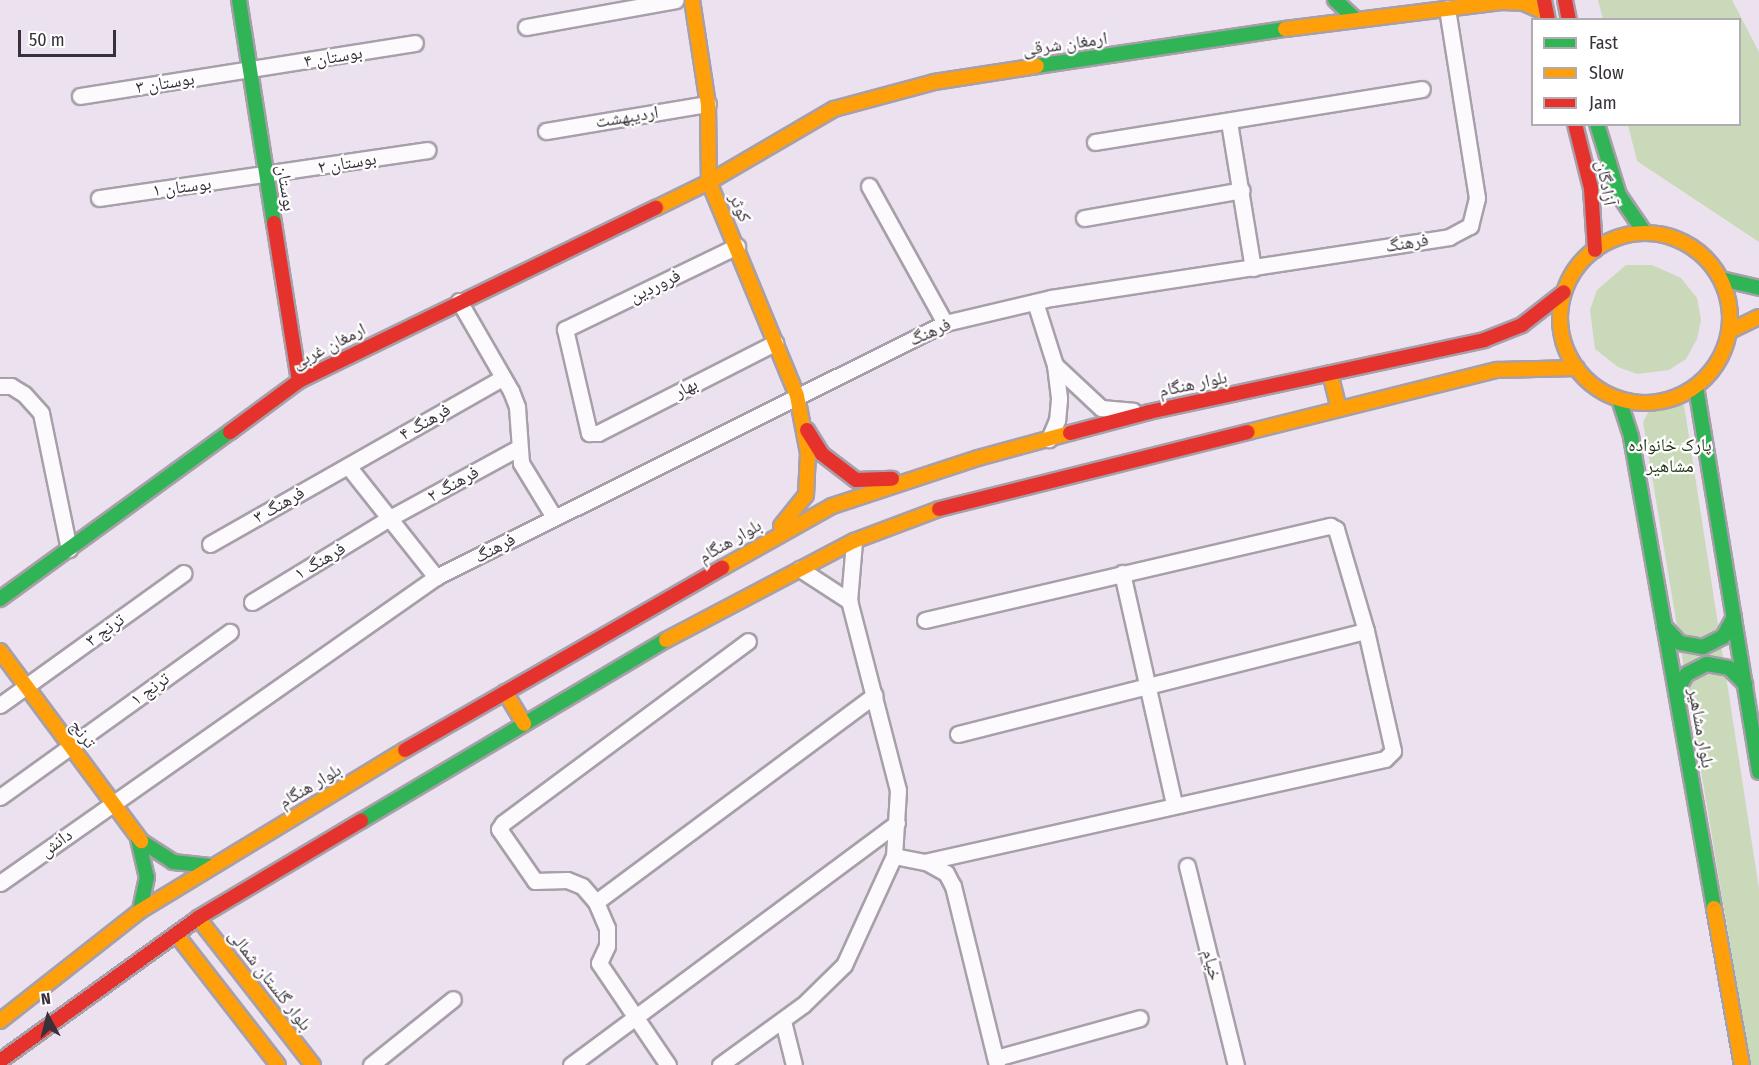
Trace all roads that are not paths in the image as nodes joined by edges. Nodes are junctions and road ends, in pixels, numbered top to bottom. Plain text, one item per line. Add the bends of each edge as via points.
1 (239, 0) edge
2 (676, 0) edge
3 (692, 0) edge
4 (1335, 0) edge
5 (1564, 0) edge
6 (1501, 1) edge
7 (1418, 6) edge
8 (1447, 8) junction
9 (1546, 11) edge
10 (1354, 18) junction
11 (1568, 18) edge
12 (526, 27) dead end
13 (415, 43) dead end
14 (250, 71) junction
15 (1422, 89) dead end
16 (80, 96) dead end
17 (708, 104) junction
18 (1229, 122) junction
19 (1576, 126) edge
20 (1598, 126) edge
21 (546, 131) dead end
22 (1095, 142) dead end
23 (428, 150) dead end
24 (266, 177) junction
25 (709, 182) junction
26 (869, 186) dead end
27 (1242, 189) junction
28 (99, 198) dead end
29 (1084, 218) dead end
30 (1645, 233) junction
31 (737, 246) junction
32 (1595, 250) junction
33 (1254, 268) junction
34 (1721, 279) junction
35 (1759, 288) edge
36 (1564, 292) junction
37 (459, 301) junction
38 (1035, 302) junction
39 (1759, 317) edge
40 (945, 323) junction
41 (1730, 331) junction
42 (775, 344) junction
43 (1055, 365) junction
44 (1576, 368) junction
45 (1330, 373) junction
46 (502, 378) junction
47 (299, 381) junction
48 (0, 386) edge
49 (1696, 387) junction
50 (797, 396) junction
51 (1619, 399) junction
52 (1339, 408) junction
53 (1149, 412) junction
54 (802, 419) junction
55 (598, 434) joint
56 (1049, 439) junction
57 (518, 448) junction
58 (348, 466) junction
59 (922, 475) junction
60 (554, 517) junction
61 (388, 519) junction
62 (768, 540) junction
63 (854, 541) junction
64 (210, 544) dead end
65 (69, 549) junction
66 (800, 569) junction
67 (184, 573) dead end
68 (1122, 573) junction
69 (436, 577) junction
70 (0, 599) edge
71 (849, 601) junction
72 (252, 602) dead end
73 (1734, 617) junction
74 (925, 620) dead end
75 (1664, 626) junction
76 (1366, 631) junction
77 (230, 632) dead end
78 (748, 641) dead end
79 (0, 651) edge
80 (1745, 684) junction
81 (26, 686) junction
82 (1148, 686) junction
83 (505, 692) junction
84 (1676, 693) junction
85 (875, 695) junction
86 (0, 705) edge
87 (524, 724) junction
88 (958, 734) dead end
89 (70, 746) junction
90 (1759, 772) edge
91 (0, 797) edge
92 (112, 803) junction
93 (1174, 804) junction
94 (897, 823) junction
95 (138, 839) junction
96 (894, 856) junction
97 (926, 862) junction
98 (210, 866) junction
99 (1187, 866) dead end
100 (0, 883) edge
101 (596, 902) junction
102 (140, 911) junction
103 (198, 918) junction
104 (176, 934) junction
105 (224, 952) junction
106 (206, 971) junction
107 (453, 999) dead end
108 (636, 1017) junction
109 (1140, 1018) dead end
110 (0, 1021) edge
111 (783, 1021) junction
112 (0, 1061) edge
113 (997, 1061) edge
114 (278, 1065) edge
115 (313, 1065) edge
116 (371, 1065) edge
117 (571, 1065) edge
118 (669, 1065) edge
119 (720, 1065) edge
120 (794, 1065) edge
121 (1236, 1065) edge
122 (1742, 1065) edge

1 - 14 main road, بوستان
2 - 12 street
3 - 17 main road, کوثر
4 - 10 main road
5 - 11 main road
6 - 8 main road, ارمغان شرقی
6 - 9 main road, ارمغان شرقی via 1524,3
7 - 8 main road, ارمغان شرقی
7 - 10 main road, ارمغان شرقی
8 - 33 street, فرهنگ via 1477,198 1470,226 1449,237
10 - 25 main road, ارمغان شرقی via 877,94 834,109
13 - 14 street, بوستان ۴
14 - 16 street, بوستان ۳
14 - 24 main road, بوستان
15 - 18 street
17 - 21 street, اردیبهشت
17 - 25 main road, کوثر
18 - 22 street
18 - 27 street
19 - 32 main road, آزادگان via 1591,188
20 - 30 main road, آزادگان via 1619,195
23 - 24 street, بوستان ۲
24 - 28 street, بوستان ۱
24 - 47 main road, بوستان
25 - 31 main road, کوثر
25 - 37 main road, ارمغان غربی
26 - 40 street
27 - 29 street
27 - 33 street
30 - 32 main road via 1619,238
30 - 34 main road via 1684,242 1706,258
31 - 42 main road, کوثر
31 - 55 street, فروردین via 565,329 589,433
32 - 36 main road via 1576,268
33 - 38 street, فرهنگ
34 - 35 main road
34 - 41 main road via 1730,305
36 - 44 main road via 1561,332
36 - 45 main road, بلوار هنگام via 1522,325 1503,334
37 - 46 street
37 - 47 main road, ارمغان غربی
38 - 40 street, فرهنگ
38 - 43 street
39 - 41 main road
40 - 50 street, فرهنگ
41 - 49 main road via 1722,356
42 - 50 main road, کوثر
42 - 55 street, بهار
43 - 53 street via 1101,408
43 - 56 street via 1057,420
44 - 51 main road via 1596,387
44 - 52 main road via 1497,370
45 - 52 main road
45 - 53 main road, بلوار هنگام
46 - 57 street via 517,407
46 - 58 street, فرهنگ ۴
47 - 65 main road, ارمغان غربی
48 - 65 street via 11,386 24,394 41,413
49 - 51 main road via 1659,402
49 - 73 main road
50 - 54 main road, کوثر
50 - 60 street, فرهنگ
51 - 75 main road, بلوار مشاهیر via 1631,437
52 - 63 main road via 935,510
53 - 56 main road, بلوار هنگام
54 - 59 main road, کوثر via 822,454 856,480
54 - 62 main road, کوثر via 810,471 806,495 802,505
56 - 59 main road, بلوار هنگام
57 - 60 street via 521,463
57 - 61 street, فرهنگ ۲
58 - 61 street
58 - 64 street, فرهنگ ۳
59 - 62 main road, بلوار هنگام via 832,506
60 - 69 street, فرهنگ
61 - 69 street
61 - 72 street, فرهنگ ۱
62 - 83 main road, بلوار هنگام
63 - 66 main road
63 - 71 street
65 - 70 main road, ارمغان غربی
66 - 71 street
66 - 87 main road via 674,635
67 - 81 street, ترنج ۳
68 - 74 street
68 - 76 street via 1330,526 1336,529
68 - 82 street
69 - 92 street, فرهنگ
71 - 85 street
73 - 75 main road via 1723,637 1703,647 1680,643
73 - 80 main road
75 - 84 main road, بلوار مشاهیر
76 - 82 street
76 - 93 street via 1393,751 1390,757
77 - 89 street, ترنج ۱
78 - 101 street via 503,823 501,836 535,881 567,880 582,886
79 - 81 main road, ترنج
80 - 84 main road via 1729,668 1707,664 1687,674
80 - 90 main road
81 - 86 street, ترنج ۳
81 - 89 main road, ترنج
82 - 88 street
82 - 93 street
83 - 87 main road
83 - 98 main road, بلوار هنگام
84 - 122 main road, بلوار مشاهیر
85 - 94 street via 898,790
85 - 101 street
87 - 103 main road
89 - 91 street, ترنج ۱
89 - 92 main road, ترنج
92 - 95 main road, ترنج
92 - 100 street, دانش
93 - 97 street
94 - 96 street
94 - 108 street
95 - 98 main road via 173,862
95 - 102 main road via 147,877
96 - 97 street
96 - 111 street via 844,965
97 - 113 street via 946,873 958,898
98 - 102 main road, بلوار هنگام
99 - 121 street, خیام
101 - 108 street via 607,928 607,946 599,963
102 - 110 main road, بلوار هنگام
103 - 104 main road
103 - 105 main road, بلوار گلستان شمالی
104 - 106 main road
104 - 112 main road
105 - 106 main road via 212,954
105 - 115 main road, بلوار گلستان شمالی
106 - 114 main road
107 - 116 street
108 - 117 street
108 - 118 street
109 - 113 street
111 - 119 street
111 - 120 street

